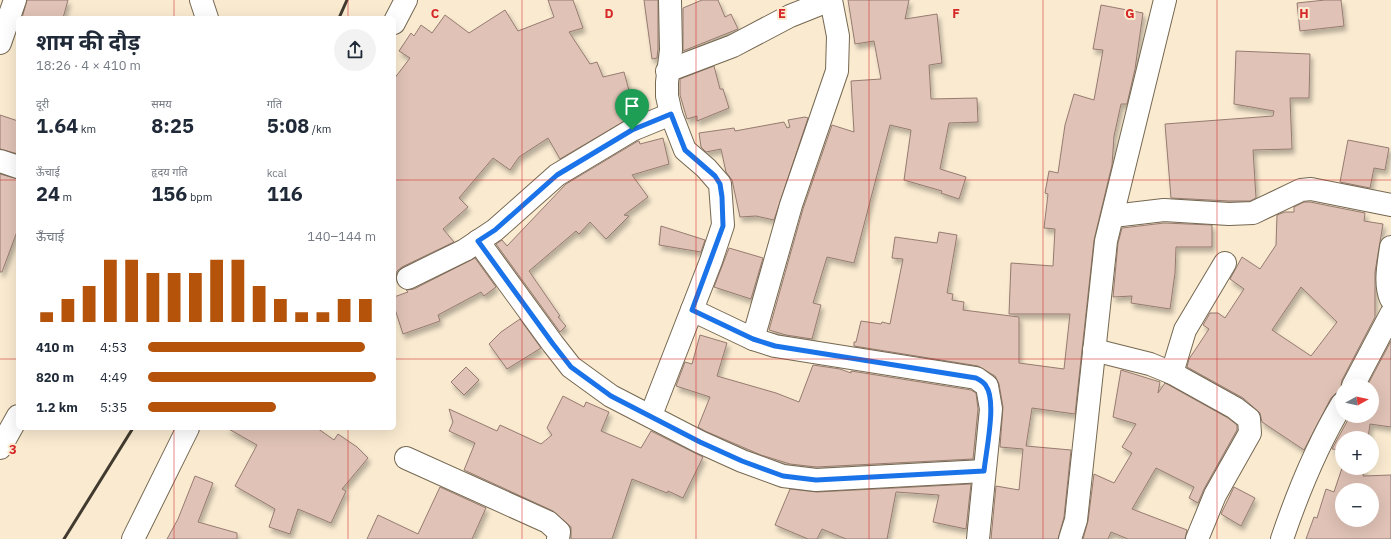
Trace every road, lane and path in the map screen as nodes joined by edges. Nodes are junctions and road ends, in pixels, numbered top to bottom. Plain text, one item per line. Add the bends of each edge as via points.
1 (201, 0) edge
2 (406, 0) edge
3 (670, 0) edge
4 (830, 0) edge
5 (1165, 0) edge
6 (15, 11) edge
7 (206, 16) edge
8 (396, 19) edge
9 (0, 43) edge
10 (667, 71) junction
11 (671, 114) junction
12 (0, 161) edge
13 (16, 166) edge
14 (1391, 205) edge
15 (1113, 216) junction
16 (478, 241) junction
17 (1391, 247) edge
18 (1226, 263) dead end
19 (408, 278) dead end
20 (1391, 299) edge
21 (692, 310) junction
22 (1391, 314) edge
23 (753, 339) junction
24 (1094, 350) junction
25 (1172, 373) junction
26 (1357, 379) edge
27 (651, 415) junction
28 (1335, 417) edge
29 (16, 420) edge
30 (187, 430) edge
31 (0, 448) edge
32 (406, 458) dead end
33 (984, 471) junction
34 (133, 539) edge
35 (558, 539) edge
36 (978, 539) edge
37 (1070, 539) edge
38 (1197, 539) edge
39 (1282, 539) edge

1 - 7 street
2 - 8 street
3 - 10 street via 671,50
4 - 10 street via 790,16 733,46
4 - 23 street via 838,36 837,71 791,205
5 - 15 street
6 - 9 street
10 - 11 street via 667,96
11 - 16 street via 632,130 557,175 495,230
11 - 21 street via 685,150 715,176 720,184 722,197 723,226
12 - 13 street
14 - 15 street via 1311,189 1301,190 1253,213 1164,210
15 - 24 street via 1106,241
16 - 19 street
16 - 27 street via 571,367 611,396
17 - 20 street via 1388,271 1388,293
18 - 25 street via 1185,330
21 - 23 street
21 - 27 street
22 - 26 street
23 - 33 street via 775,346 976,378 988,390 991,409
24 - 25 street via 1150,364
24 - 37 street via 1076,520
25 - 38 street via 1249,418 1250,433 1215,495
27 - 33 street via 700,442 783,476 816,480
28 - 39 street via 1301,485
29 - 31 street
30 - 34 street
32 - 35 street via 548,522 558,532
33 - 36 street

